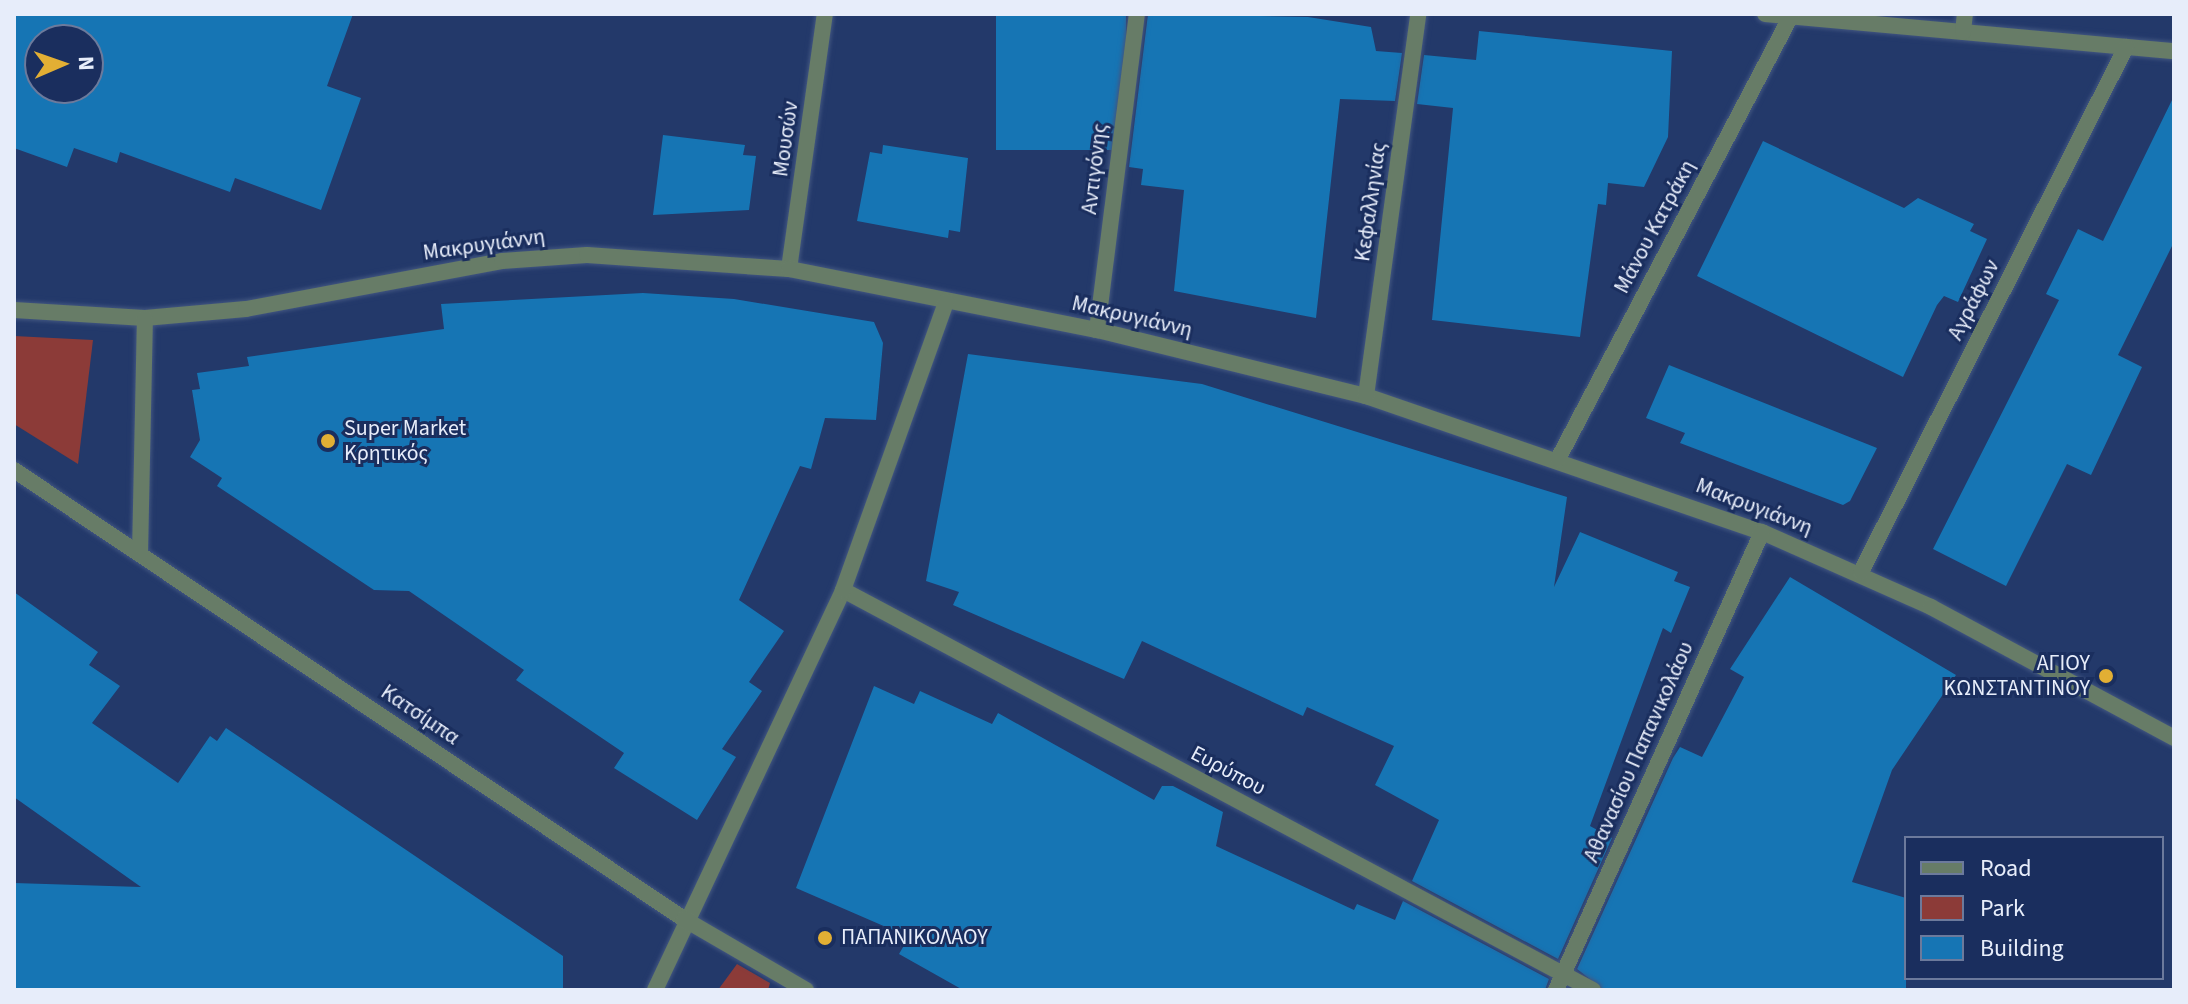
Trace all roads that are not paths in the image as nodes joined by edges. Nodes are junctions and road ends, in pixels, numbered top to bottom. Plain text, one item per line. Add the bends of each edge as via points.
1 (825, 14) edge
2 (1137, 14) edge
3 (1418, 14) edge
4 (1765, 14) edge
5 (1965, 14) edge
6 (1791, 16) junction
7 (1963, 32) junction
8 (2126, 47) junction
9 (2174, 51) edge
10 (789, 269) junction
11 (946, 302) junction
12 (14, 310) edge
13 (145, 318) junction
14 (1097, 330) junction
15 (1366, 396) junction
16 (1558, 459) junction
17 (14, 470) edge
18 (1762, 532) junction
19 (140, 554) junction
20 (1861, 572) junction
21 (843, 590) junction
22 (2174, 738) edge
23 (684, 919) junction
24 (1560, 982) edge
25 (655, 990) edge
26 (806, 990) edge
27 (1593, 990) edge

1 - 10 street, Μουσών
2 - 14 street, Αντιγόνης
3 - 15 street, Κεφαλληνίας
4 - 6 street
5 - 7 street
6 - 7 street
6 - 16 street, Μάνου Κατράκη
7 - 8 street
8 - 9 street
8 - 20 street, Αγράφων
10 - 11 street, Μακρυγιάννη
10 - 13 street, Μακρυγιάννη via 677,258 502,261 246,309
11 - 14 street, Μακρυγιάννη
11 - 21 street
12 - 13 street, Μακρυγιάννη
13 - 19 street
14 - 15 street, Μακρυγιάννη
15 - 16 street, Μακρυγιάννη
16 - 18 street, Μακρυγιάννη
17 - 19 street, Κατσίμπα
18 - 20 street, Μακρυγιάννη
18 - 24 street, Αθανασίου Παπανικολάου
19 - 23 street, Κατσίμπα
20 - 22 street, Μακρυγιάννη
21 - 23 street
21 - 24 street, Ευρύπου
23 - 25 street
23 - 26 street, Κατσίμπα
24 - 27 street, Ευρύπου

